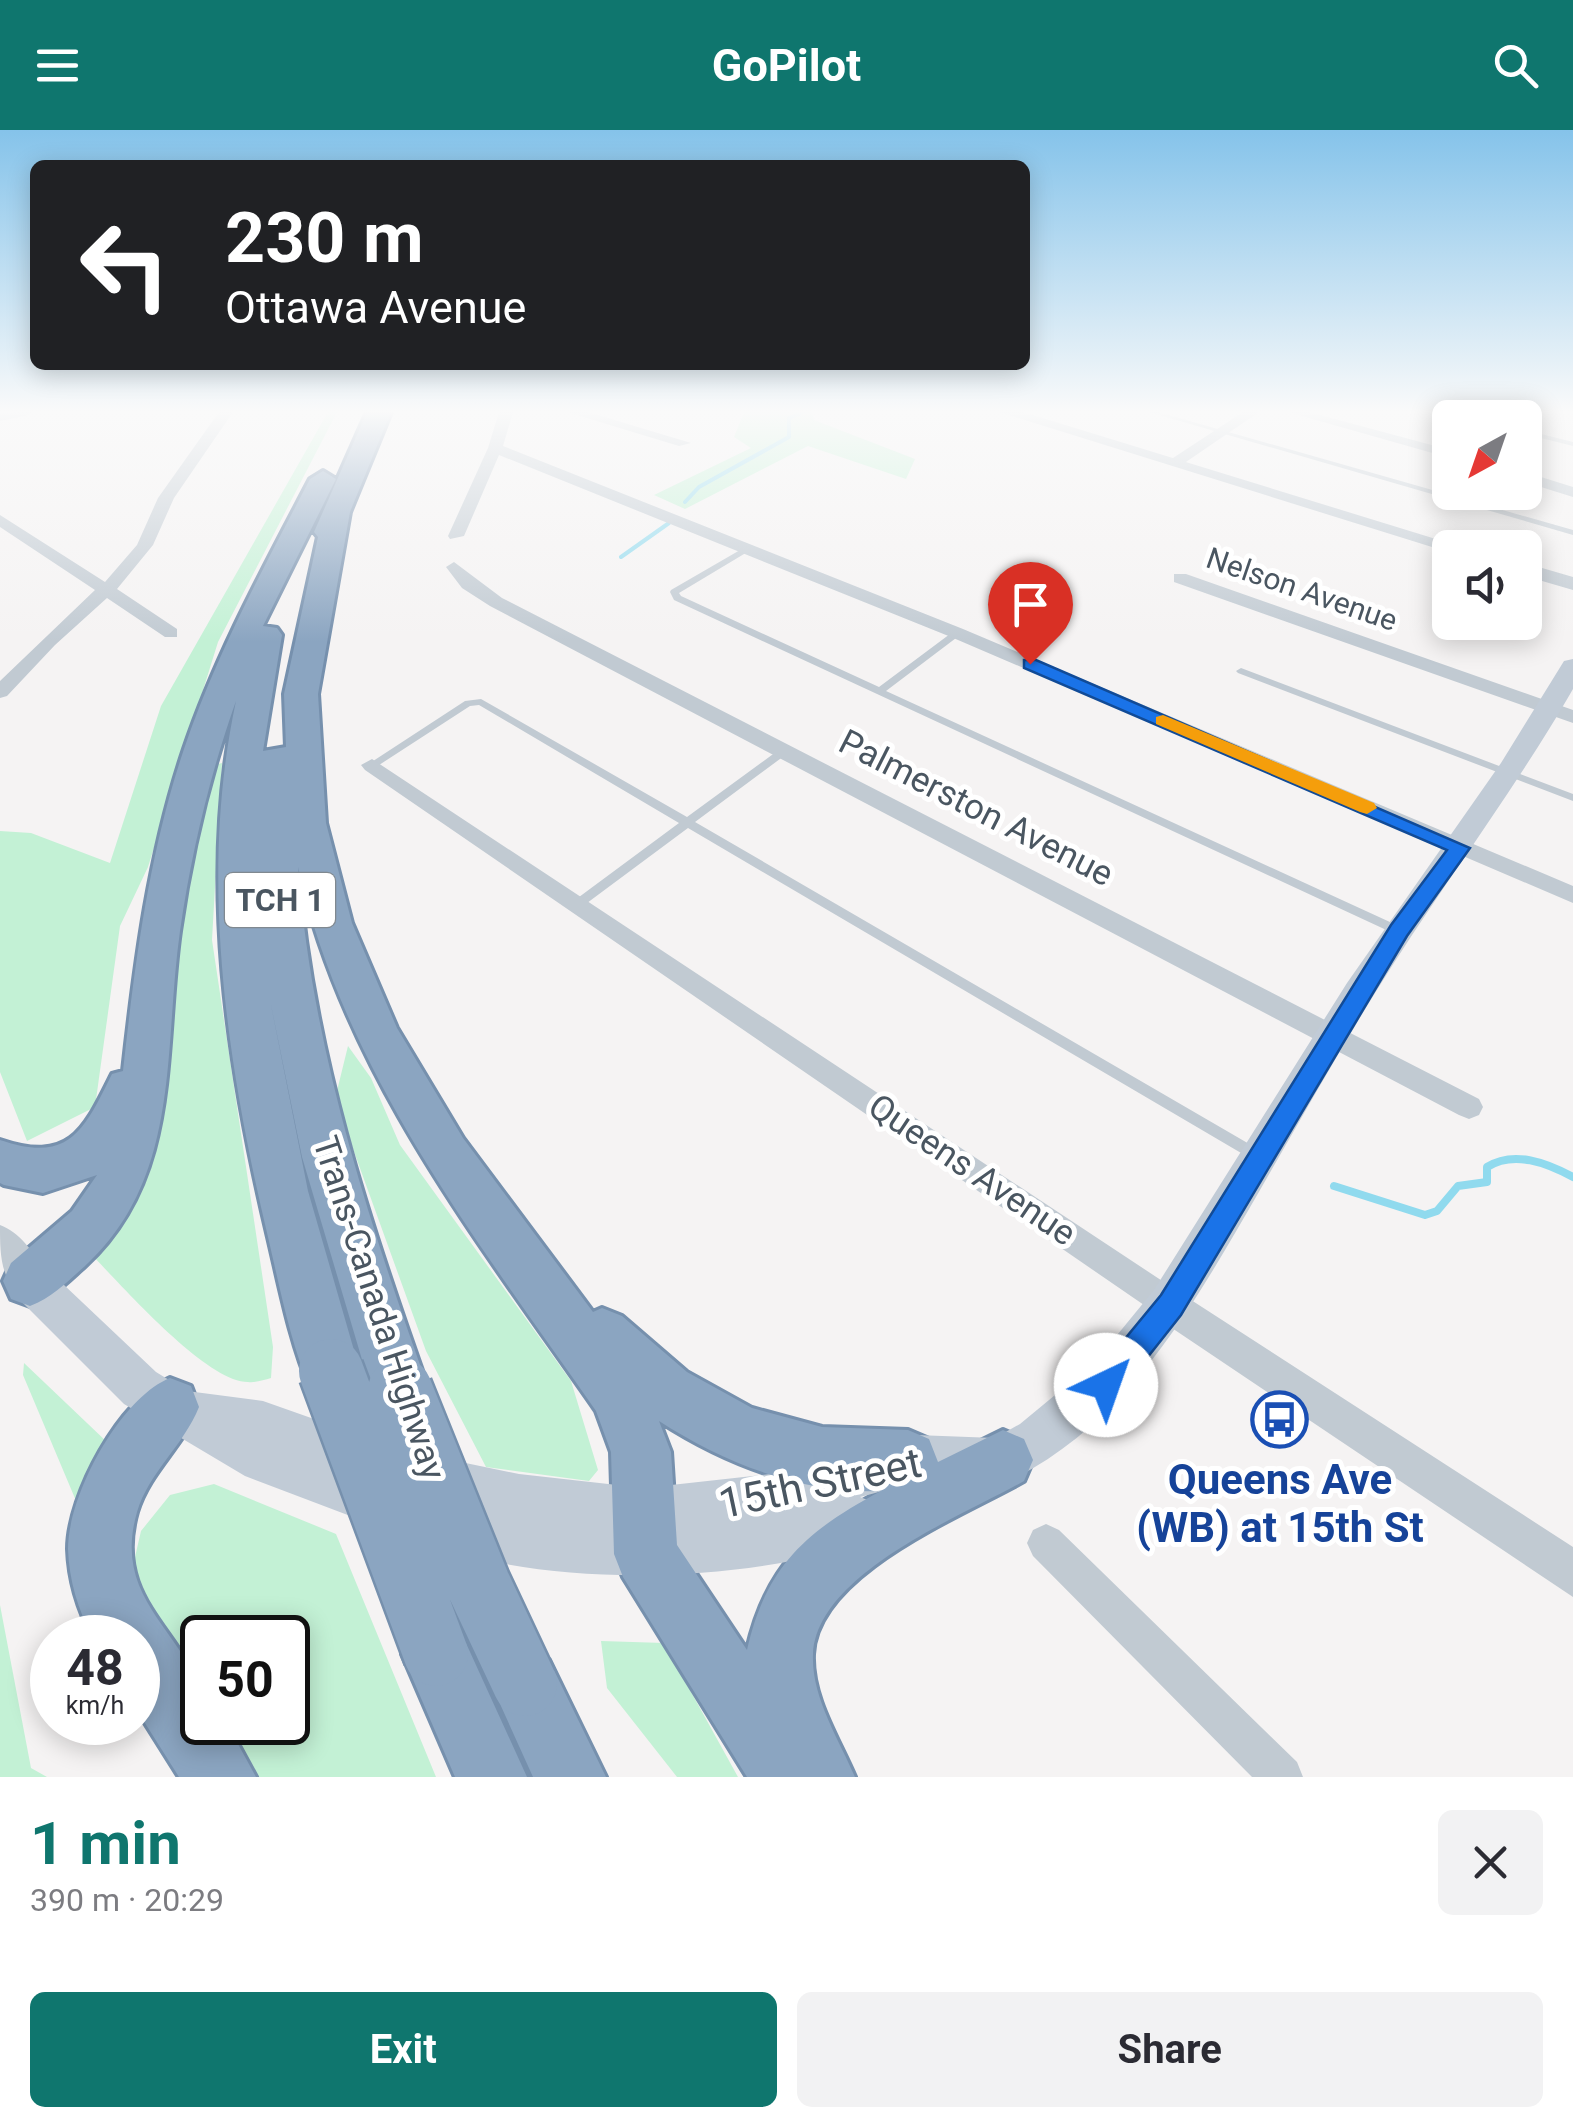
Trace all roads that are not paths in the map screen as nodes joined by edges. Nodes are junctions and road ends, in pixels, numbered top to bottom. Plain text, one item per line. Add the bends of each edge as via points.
1 (172, 489) edge
2 (318, 489) edge
3 (347, 489) edge
4 (477, 489) edge
5 (599, 489) edge
6 (1267, 489) edge
7 (1422, 489) edge
8 (338, 509) junction
9 (0, 520) edge
10 (1573, 532) edge
11 (456, 536) dead end
12 (293, 539) junction
13 (1432, 541) edge
14 (750, 548) junction
15 (454, 568) dead end
16 (1542, 575) edge
17 (1180, 578) dead end
18 (1573, 584) edge
19 (108, 590) junction
20 (957, 633) junction
21 (171, 634) dead end
22 (1573, 666) edge
23 (1241, 671) dead end
24 (880, 691) junction
25 (0, 692) edge
26 (1562, 713) edge
27 (784, 751) junction
28 (372, 765) joint
29 (1508, 773) junction
30 (1573, 798) edge
31 (689, 822) junction
32 (1460, 848) junction
33 (1573, 895) edge
34 (580, 903) junction
35 (1399, 930) junction
36 (152, 996) junction
37 (1334, 1035) junction
38 (1469, 1106) dead end
39 (1259, 1157) junction
40 (0, 1161) edge
41 (0, 1242) edge
42 (30, 1281) junction
43 (544, 1287) junction
44 (1171, 1305) junction
45 (170, 1407) junction
46 (908, 1460) junction
47 (1004, 1460) junction
48 (646, 1533) junction
49 (1046, 1544) dead end
50 (1573, 1574) edge
51 (118, 1615) edge
52 (160, 1685) edge
53 (220, 1777) edge
54 (491, 1777) edge
55 (570, 1777) edge
56 (788, 1777) edge
57 (818, 1777) edge
58 (1282, 1777) edge

1 - 19 street via 137,558
2 - 12 highway, Trans-Canada Highway / TCH 1
3 - 8 highway, Trans-Canada Highway / TCH 1
4 - 11 street
5 - 14 street
6 - 13 street
7 - 10 lane
8 - 43 highway via 301,694 302,777 316,874 350,976 400,1077 444,1153
8 - 55 highway, Trans-Canada Highway / TCH 1, bridge via 306,593 283,696 278,877 292,991 321,1134 400,1390 471,1567
9 - 19 street
12 - 36 highway via 235,654 200,750 167,887
12 - 54 highway, Trans-Canada Highway / TCH 1, bridge via 251,700 241,787 249,1003 274,1150 331,1370 436,1654
14 - 20 street
14 - 24 lane via 674,592 677,598
15 - 27 street, Palmerston Avenue via 496,602
16 - 18 street
17 - 26 street, Nelson Avenue
19 - 21 street
19 - 25 street
20 - 24 lane
20 - 32 street
22 - 26 main road, 15th Street
23 - 29 lane
24 - 35 lane
26 - 29 main road, 15th Street
27 - 31 lane
27 - 37 street, Palmerston Avenue
28 - 31 lane via 468,703 481,702
28 - 34 street, Queens Avenue
29 - 30 lane
29 - 32 main road, 15th Street
31 - 34 lane
31 - 39 lane
32 - 33 street
32 - 35 main road, 15th Street
34 - 44 street, Queens Avenue
35 - 37 main road, 15th Street
36 - 40 highway via 127,1097 107,1139 49,1172
36 - 42 highway via 144,1096 124,1176 90,1228
37 - 38 street, Palmerston Avenue
37 - 39 main road, 15th Street
39 - 44 main road, 15th Street
41 - 42 street
42 - 45 main road, 15th Street via 97,1351
43 - 46 highway via 585,1317 634,1369 691,1410 744,1436 844,1462
43 - 48 highway via 634,1424
44 - 47 main road, 15th Street via 1091,1400
44 - 50 street, Queens Avenue
45 - 48 main road, 15th Street via 262,1460 433,1523 511,1540
45 - 51 highway via 134,1449 104,1508 100,1575
46 - 47 main road, 15th Street
46 - 48 main road, 15th Street
47 - 48 main road, 15th Street via 836,1527 717,1550
47 - 57 highway via 850,1546 800,1588 781,1633 778,1680
48 - 56 highway
49 - 58 street
52 - 53 highway

